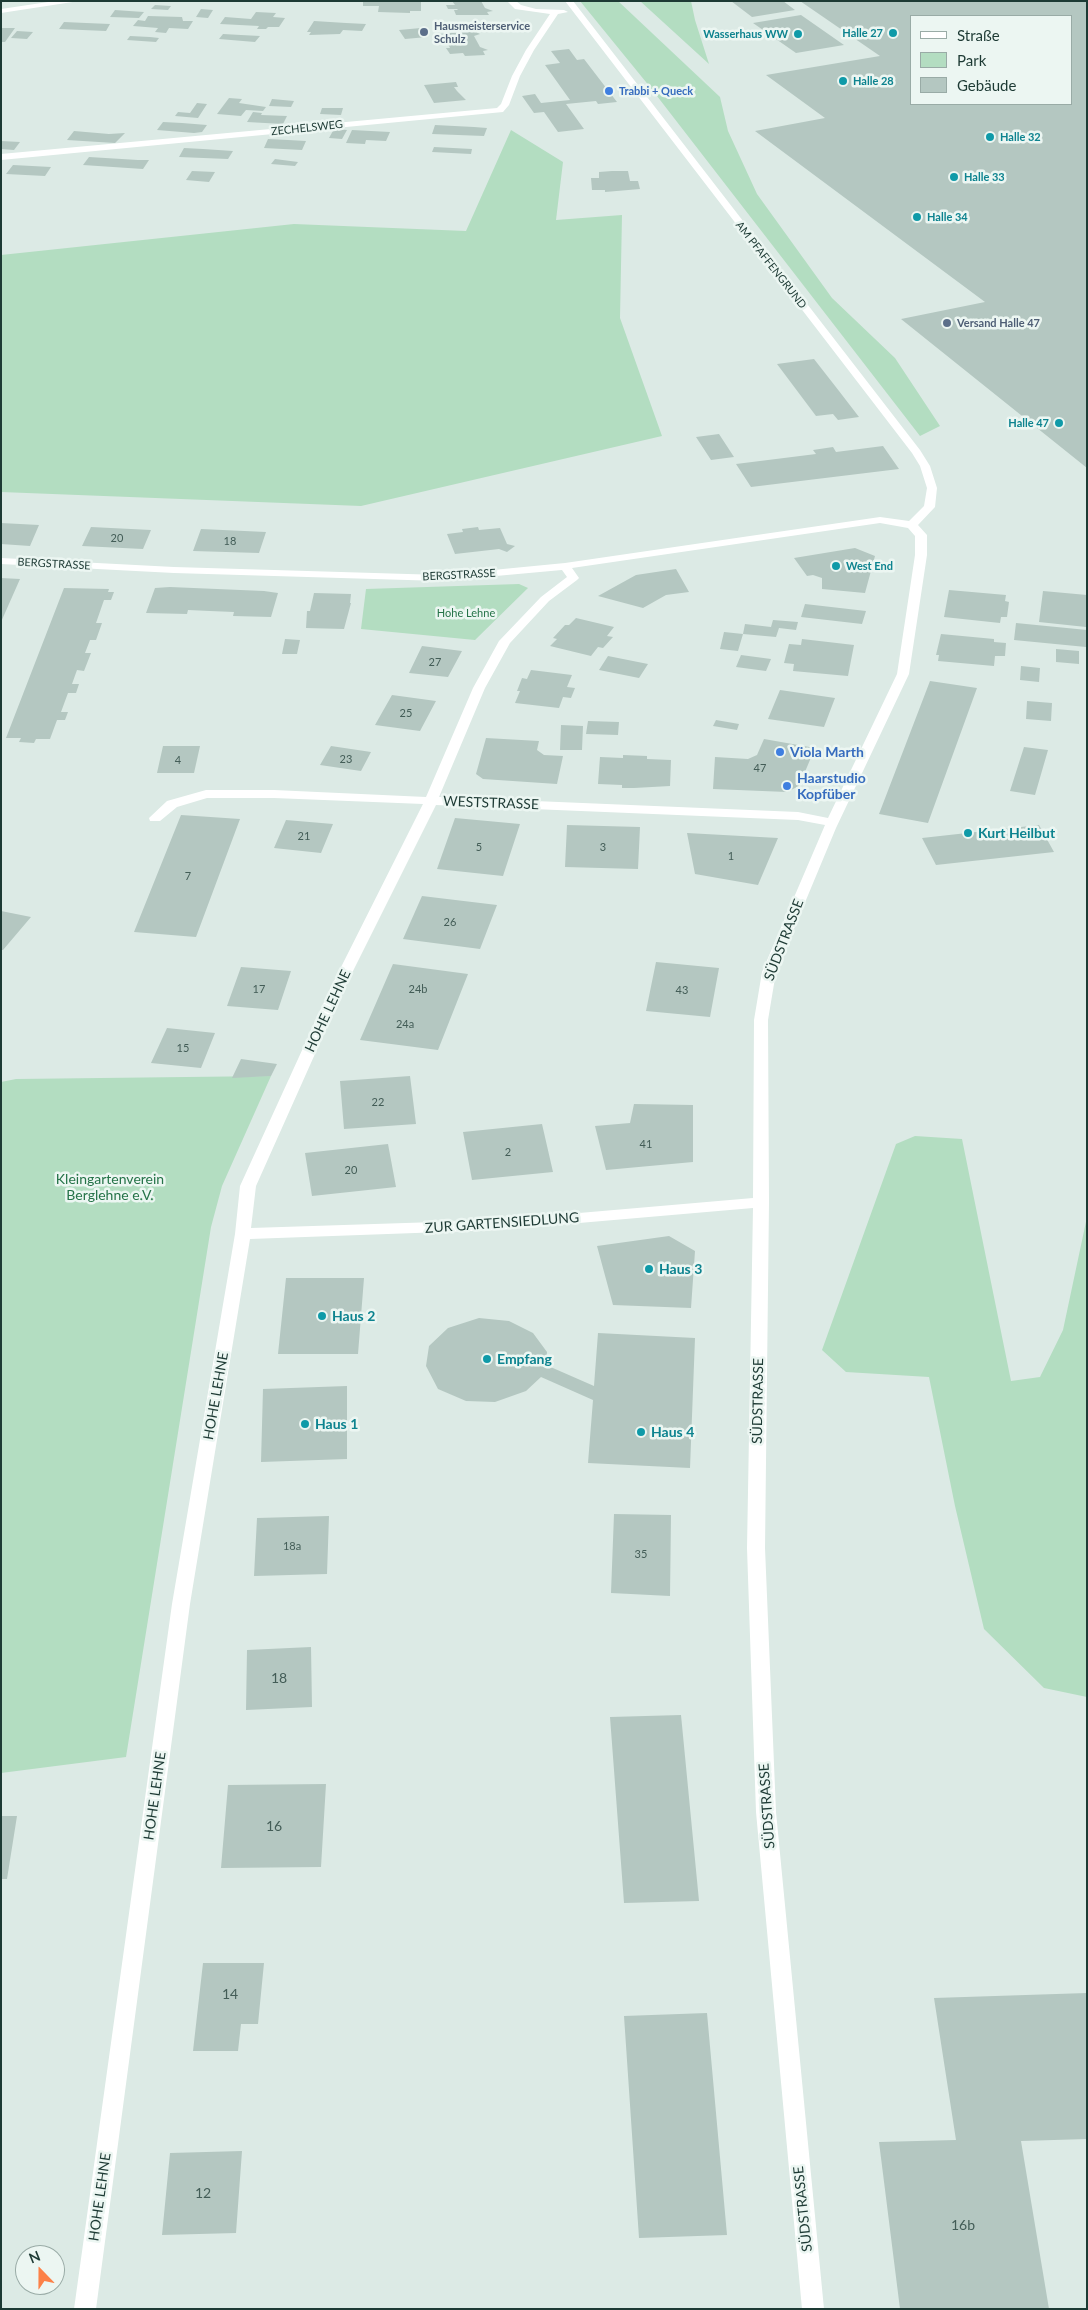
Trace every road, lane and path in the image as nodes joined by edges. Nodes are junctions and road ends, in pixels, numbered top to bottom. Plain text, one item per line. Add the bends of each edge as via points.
1 (75, 1) edge
2 (511, 1) edge
3 (568, 1) edge
4 (1, 11) edge
5 (575, 12) junction
6 (555, 13) junction
7 (1, 157) edge
8 (912, 526) junction
9 (1, 561) edge
10 (565, 566) junction
11 (431, 801) junction
12 (155, 818) dead end
13 (833, 823) junction
14 (761, 1202) junction
15 (243, 1234) junction
16 (85, 2309) edge
17 (813, 2309) edge

1 - 4 street
2 - 6 street via 518,7
3 - 5 street, AM PFAFFENGRUND
5 - 6 street
5 - 8 street, AM PFAFFENGRUND via 916,452 925,466 932,488 929,507
6 - 7 street, ZECHELSWEG via 530,50 500,110
8 - 10 street, BERGSTRASSE via 880,520
8 - 13 street, SÜDSTRASSE via 922,535 921,555 902,674
9 - 10 street, BERGSTRASSE via 397,578 441,578
10 - 11 street, HOHE LEHNE via 573,578 545,599 501,648 474,697
11 - 12 street, WESTSTRASSE via 206,794 172,804
11 - 13 street, WESTSTRASSE via 798,816
11 - 15 street, HOHE LEHNE via 337,990 248,1186
13 - 14 street, SÜDSTRASSE via 769,972 761,1020
14 - 15 street, ZUR GARTENSIEDLUNG via 498,1225
14 - 17 street, SÜDSTRASSE via 756,1548 766,1812
15 - 16 street, HOHE LEHNE via 181,1604

